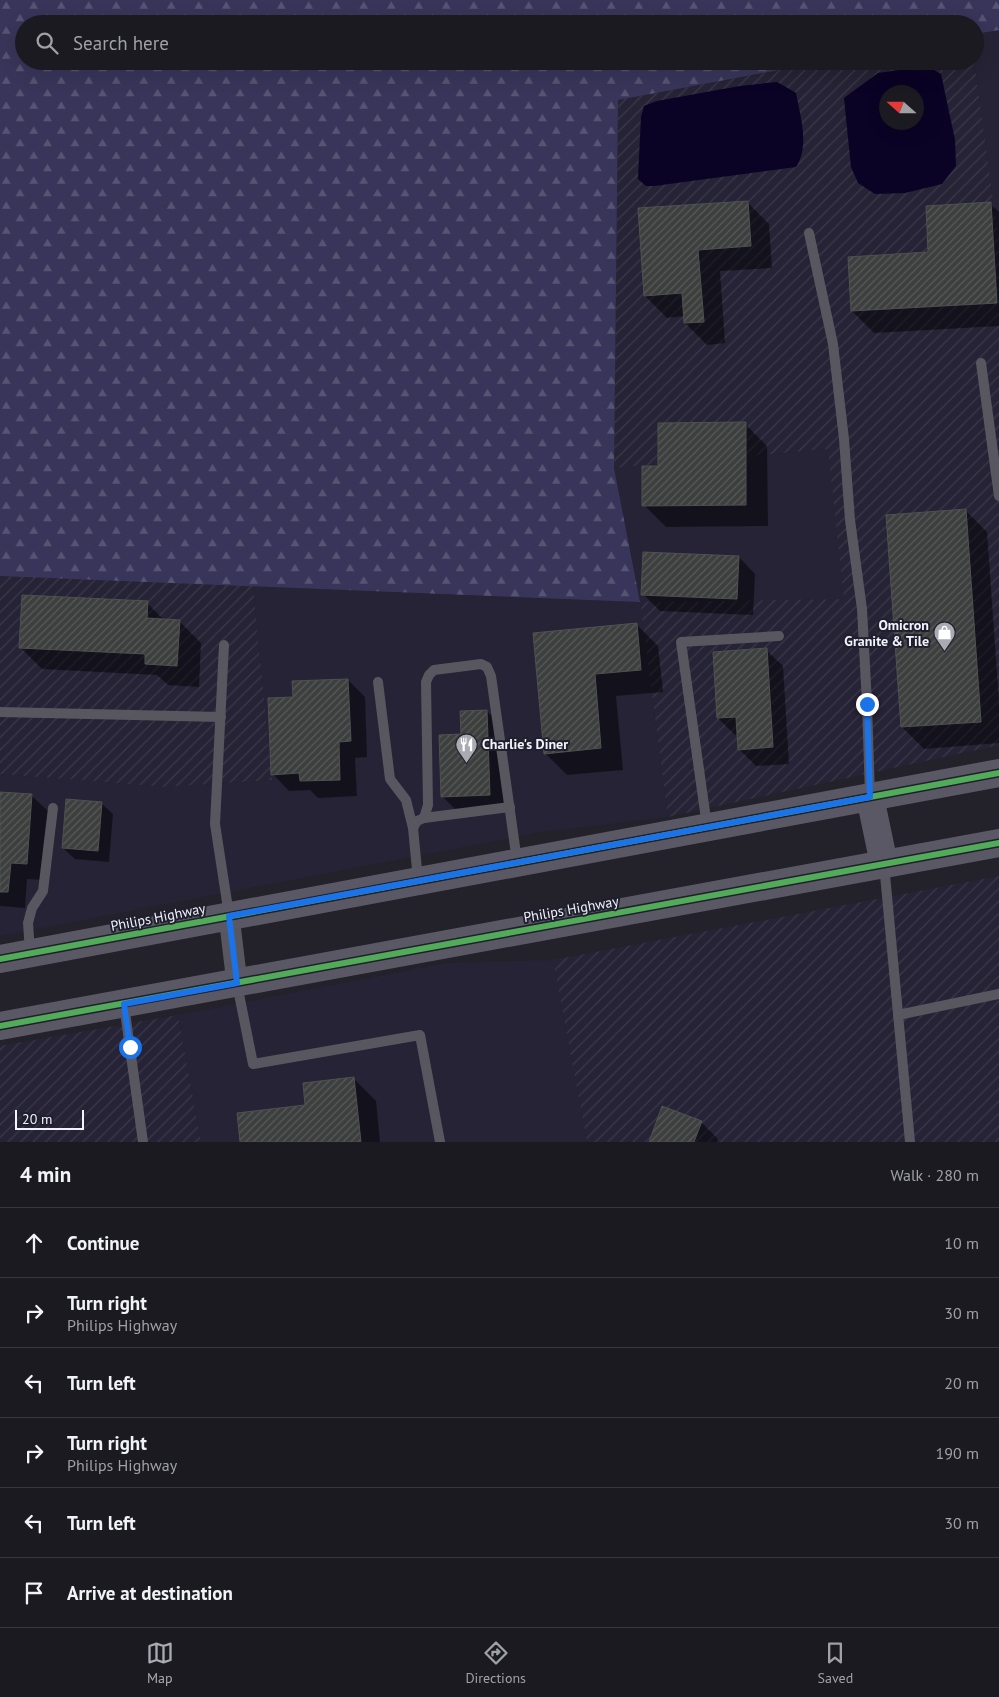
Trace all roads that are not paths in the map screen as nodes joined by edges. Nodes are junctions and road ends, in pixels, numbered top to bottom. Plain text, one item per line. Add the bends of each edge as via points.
1 (809, 233) dead end
2 (981, 363) dead end
3 (999, 496) edge
4 (779, 636) dead end
5 (224, 645) dead end
6 (378, 682) dead end
7 (0, 712) edge
8 (220, 717) junction
9 (999, 773) edge
10 (870, 797) junction
11 (510, 807) junction
12 (53, 808) dead end
13 (424, 818) junction
14 (708, 827) junction
15 (413, 828) junction
16 (999, 843) edge
17 (517, 862) junction
18 (884, 864) junction
19 (418, 881) junction
20 (229, 916) junction
21 (30, 953) junction
22 (0, 959) edge
23 (237, 983) junction
24 (999, 994) edge
25 (124, 1004) junction
26 (898, 1015) junction
27 (0, 1026) edge
28 (144, 1142) edge
29 (440, 1142) edge
30 (910, 1142) edge

1 - 10 lane via 833,344 844,439 850,520 862,609
2 - 3 lane
4 - 14 lane via 681,642
5 - 8 lane
6 - 15 lane via 390,779 406,800
7 - 8 lane
8 - 20 lane via 215,824
9 - 10 main road, Philips Highway
10 - 14 main road, Philips Highway
10 - 18 main road
11 - 13 lane
11 - 13 lane via 487,667 481,664 434,670 426,682 428,805
11 - 17 lane
12 - 21 lane via 43,891 32,908 28,923
13 - 15 lane
14 - 17 main road, Philips Highway
15 - 19 lane
16 - 18 main road, Philips Highway
17 - 19 main road, Philips Highway
18 - 23 main road, Philips Highway
18 - 26 lane
19 - 20 main road, Philips Highway
20 - 21 main road, Philips Highway
20 - 23 street
21 - 22 main road, Philips Highway
23 - 25 main road, Philips Highway
23 - 29 lane via 253,1064 420,1035
24 - 26 lane
25 - 27 main road, Philips Highway
25 - 28 lane
26 - 30 lane

